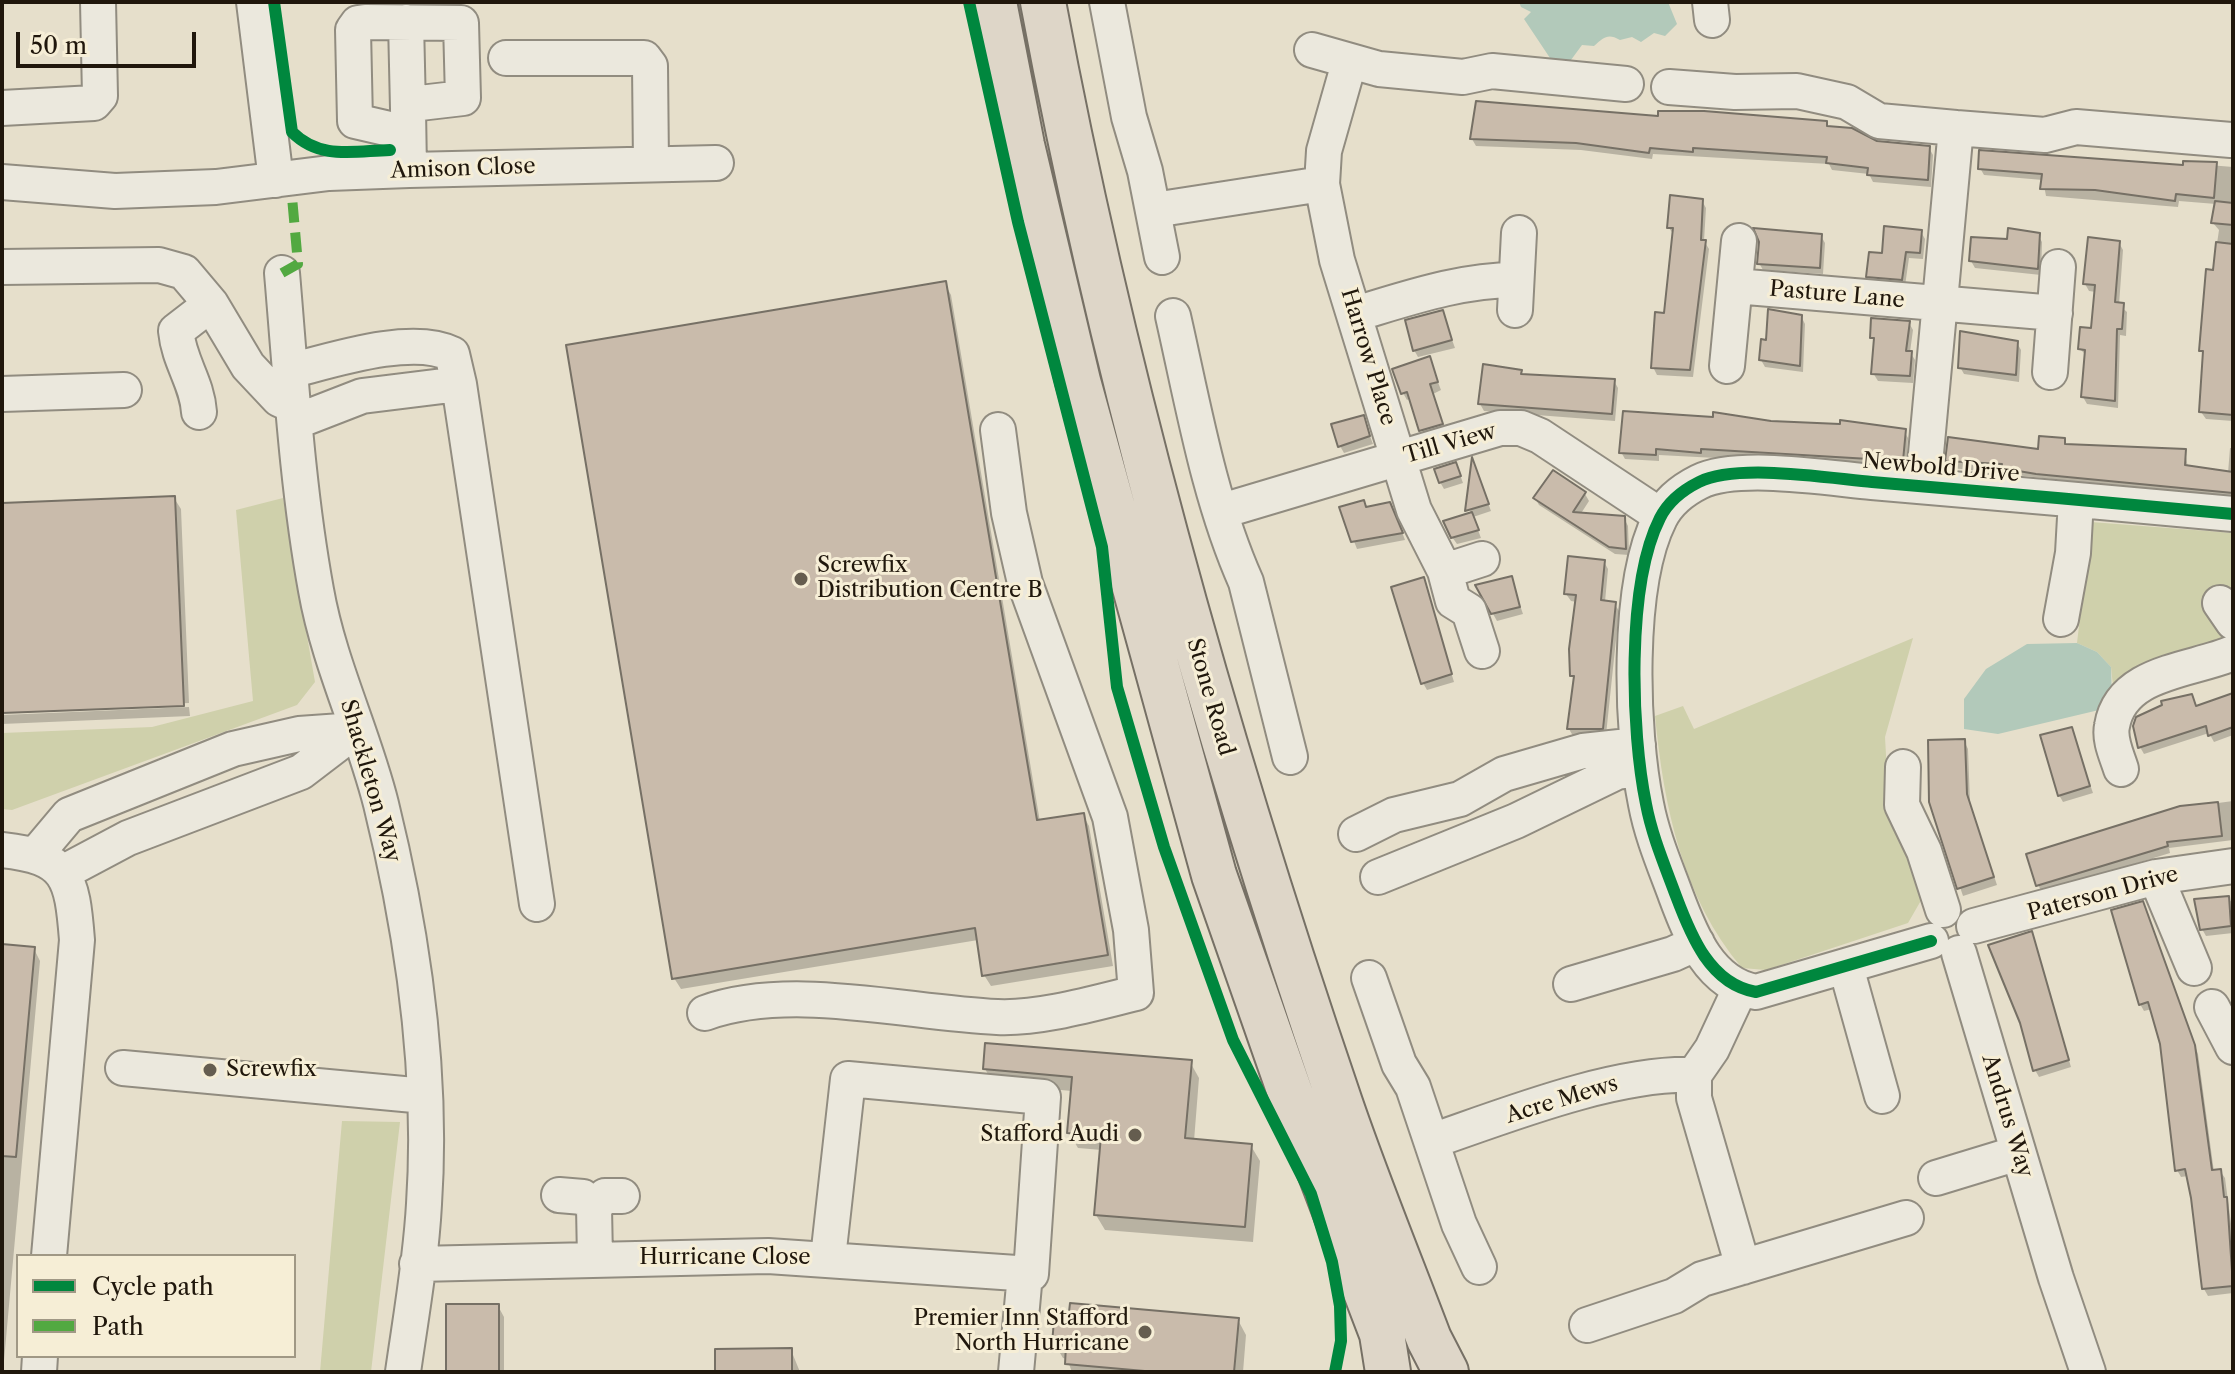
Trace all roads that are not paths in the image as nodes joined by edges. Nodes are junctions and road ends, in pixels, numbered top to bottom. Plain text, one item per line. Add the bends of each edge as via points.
1 (98, 2) edge
2 (254, 2) edge
3 (994, 2) edge
4 (1043, 2) edge
5 (1107, 2) edge
6 (406, 22) junction
7 (1312, 50) dead end
8 (506, 58) dead end
9 (1349, 63) junction
10 (1626, 84) dead end
11 (1669, 87) dead end
12 (2, 108) edge
13 (407, 121) junction
14 (1956, 128) junction
15 (2231, 140) edge
16 (716, 163) dead end
17 (651, 164) junction
18 (409, 170) junction
19 (276, 180) junction
20 (2, 182) edge
21 (1322, 184) junction
22 (1154, 210) junction
23 (1519, 233) dead end
24 (1739, 241) dead end
25 (1162, 257) dead end
26 (2, 267) edge
27 (2058, 267) dead end
28 (282, 273) dead end
29 (1735, 286) junction
30 (1940, 303) junction
31 (211, 304) junction
32 (2055, 313) junction
33 (1355, 314) junction
34 (1173, 316) dead end
35 (1728, 352) dead end
36 (290, 371) junction
37 (2050, 372) dead end
38 (459, 384) junction
39 (124, 390) dead end
40 (2, 394) edge
41 (199, 412) dead end
42 (295, 414) junction
43 (998, 430) dead end
44 (1399, 459) junction
45 (1923, 486) junction
46 (2076, 500) junction
47 (1222, 511) junction
48 (2233, 514) edge
49 (1661, 516) junction
50 (1482, 559) dead end
51 (1449, 586) junction
52 (2061, 619) dead end
53 (1482, 651) dead end
54 (2233, 653) edge
55 (356, 730) junction
56 (1290, 757) dead end
57 (1638, 757) junction
58 (1903, 767) dead end
59 (2121, 769) dead end
60 (1356, 834) dead end
61 (2, 850) edge
62 (50, 863) junction
63 (2233, 866) edge
64 (1378, 877) dead end
65 (2156, 877) junction
66 (537, 904) dead end
67 (1952, 932) junction
68 (1697, 943) junction
69 (1846, 967) junction
70 (2194, 968) dead end
71 (1369, 978) dead end
72 (1571, 984) dead end
73 (1740, 989) junction
74 (2212, 1007) dead end
75 (705, 1013) dead end
76 (2233, 1047) edge
77 (123, 1068) dead end
78 (1694, 1075) junction
79 (425, 1096) junction
80 (1882, 1096) dead end
81 (1432, 1141) junction
82 (2018, 1153) junction
83 (1936, 1178) dead end
84 (559, 1195) dead end
85 (1906, 1218) dead end
86 (49, 1254) edge
87 (828, 1258) junction
88 (595, 1259) junction
89 (1479, 1267) dead end
90 (1743, 1267) junction
91 (1028, 1274) junction
92 (416, 1279) junction
93 (1587, 1325) dead end
94 (403, 1372) edge
95 (425, 1372) edge
96 (1016, 1372) edge
97 (1388, 1372) edge
98 (1446, 1372) edge
99 (2088, 1372) edge

1 - 12 street via 100,96 94,103
2 - 19 street
3 - 97 highway, Stone Road via 1078,381 1214,875 1382,1334
4 - 98 highway, Stone Road via 1069,139 1142,452 1219,732 1341,1106
5 - 22 street
6 - 13 street
6 - 13 street via 461,23 465,91 457,101 420,103
6 - 13 street via 358,23 353,30 352,116 362,126
7 - 9 street
8 - 17 street via 644,58 650,66
9 - 10 street via 1463,77 1492,71
9 - 21 street, Harrow Place via 1324,151
11 - 14 street via 1797,91 1847,102 1879,121
13 - 18 street
14 - 15 street via 2045,135 2076,127
14 - 30 street
16 - 17 street, Amison Close
17 - 18 street, Amison Close
18 - 19 street, Amison Close
19 - 20 street, Amison Close via 115,191
21 - 22 street
21 - 33 street, Harrow Place via 1337,260
22 - 25 street
23 - 33 street via 1516,295 1481,280
24 - 29 street
26 - 31 street via 159,265 184,272
27 - 32 street
28 - 36 street, Shackleton Way
29 - 30 street, Pasture Lane
29 - 35 street
30 - 32 street, Pasture Lane
30 - 45 street
31 - 41 street via 176,331 178,355
31 - 42 street via 248,366
32 - 37 street
33 - 44 street, Harrow Place
34 - 47 street
36 - 38 street via 357,354 438,347 452,354
36 - 42 street, Shackleton Way
38 - 42 street via 362,396
38 - 66 street
39 - 40 street
42 - 55 street, Shackleton Way via 317,594
43 - 75 street via 1025,583 1110,817 1131,930 1136,993 1001,1018 786,999 749,999
44 - 47 street, Till View
44 - 49 street, Till View via 1500,428 1521,428
44 - 51 street, Harrow Place via 1414,510
45 - 46 street, Newbold Drive
45 - 49 street, Newbold Drive via 1722,473 1679,494
46 - 48 street, Newbold Drive
46 - 52 street
47 - 56 street via 1246,582
49 - 57 street via 1640,588
50 - 51 street
51 - 53 street, Harrow Place via 1469,611
54 - 59 street via 2127,692 2111,727
55 - 62 street via 301,772
55 - 62 street via 299,734 233,749 69,815
55 - 79 street, Shackleton Way via 380,799 405,918
57 - 60 street via 1583,751 1504,774 1460,799 1394,815
57 - 64 street via 1516,821
57 - 68 street via 1655,840
58 - 67 street, Andrus Way via 1902,805
61 - 62 street
62 - 86 street via 75,913 77,940
63 - 65 street, Paterson Drive
65 - 67 street, Paterson Drive
65 - 70 street
67 - 69 street, Paterson Drive
67 - 82 street, Andrus Way
68 - 72 street
68 - 73 street via 1723,979
69 - 73 street, Paterson Drive via 1774,990
69 - 80 street
71 - 81 street
73 - 78 street
74 - 76 street
77 - 79 street
78 - 81 street, Acre Mews via 1658,1074 1618,1083
78 - 90 street via 1694,1098
79 - 92 street, Shackleton Way via 424,1204
81 - 89 street
82 - 83 street
82 - 99 street, Andrus Way via 2044,1282
84 - 88 street via 608,1201
85 - 90 street
87 - 88 street, Hurricane Close
87 - 91 street, Hurricane Close
87 - 91 street via 848,1079 1043,1097
88 - 92 street, Hurricane Close
90 - 93 street via 1702,1279 1648,1317
91 - 96 street
92 - 94 street, Shackleton Way
92 - 95 street, Shackleton Way

